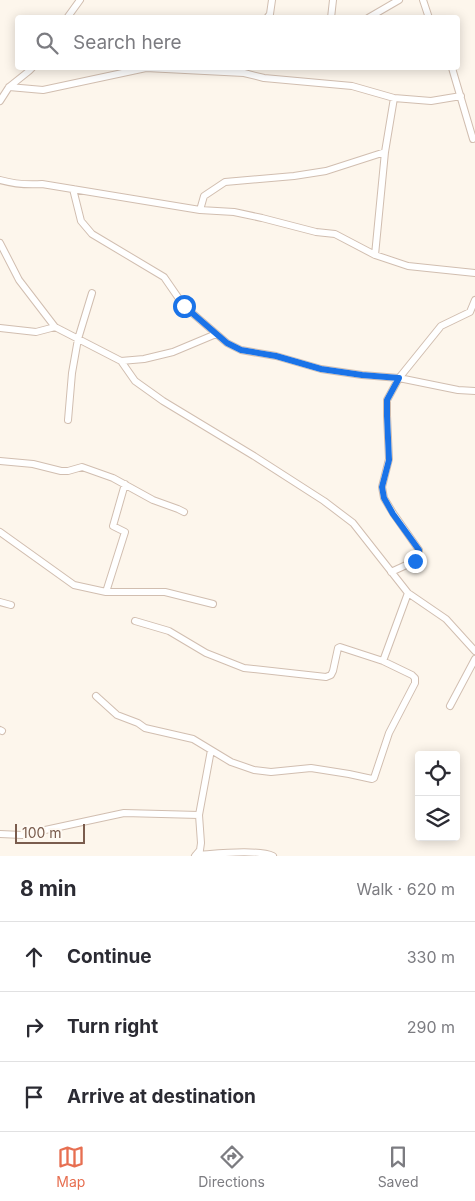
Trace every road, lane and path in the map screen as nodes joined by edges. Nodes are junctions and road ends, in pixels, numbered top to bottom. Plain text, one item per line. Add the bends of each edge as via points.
1 (80, 0) edge
2 (272, 0) edge
3 (333, 0) edge
4 (399, 0) edge
5 (423, 0) edge
6 (69, 15) edge
7 (269, 15) edge
8 (331, 15) edge
9 (373, 15) edge
10 (428, 15) edge
11 (31, 70) edge
12 (137, 70) edge
13 (244, 70) edge
14 (453, 70) edge
15 (9, 88) junction
16 (461, 96) junction
17 (394, 98) junction
18 (0, 101) edge
19 (473, 140) dead end
20 (385, 152) junction
21 (0, 180) edge
22 (73, 189) junction
23 (200, 210) junction
24 (0, 243) edge
25 (375, 255) junction
26 (475, 273) edge
27 (92, 293) dead end
28 (475, 300) edge
29 (55, 327) junction
30 (0, 328) edge
31 (216, 334) junction
32 (78, 339) junction
33 (121, 361) junction
34 (399, 378) junction
35 (475, 391) edge
36 (68, 420) dead end
37 (0, 461) edge
38 (126, 484) junction
39 (184, 512) dead end
40 (0, 532) edge
41 (391, 572) junction
42 (106, 592) junction
43 (408, 594) junction
44 (0, 602) edge
45 (213, 604) dead end
46 (11, 605) dead end
47 (135, 621) dead end
48 (475, 651) edge
49 (475, 659) edge
50 (383, 661) junction
51 (96, 696) dead end
52 (450, 706) dead end
53 (212, 750) junction
54 (199, 815) junction
55 (0, 834) edge
56 (196, 856) edge
57 (273, 856) edge

1 - 6 street
2 - 7 street
3 - 8 street
4 - 9 street
5 - 10 street
11 - 15 street
12 - 15 street via 43,90
13 - 17 street via 264,78 352,86
14 - 16 street
15 - 18 street
16 - 17 street via 430,101
16 - 19 street
17 - 20 street
20 - 23 street via 326,171 225,182 204,196
20 - 25 street
21 - 22 street via 12,184
22 - 23 street
22 - 31 street via 81,221 92,234 164,277 184,306
23 - 25 street via 234,212 335,234
24 - 29 street via 19,280
25 - 26 street via 408,266
27 - 32 street
28 - 34 street via 470,312 441,326
29 - 30 street via 36,332
29 - 32 street
31 - 33 street via 173,352
31 - 34 street via 241,350 321,369
32 - 33 street
32 - 36 street
33 - 41 street via 135,380 163,401 324,501 353,524
34 - 35 street
34 - 41 street via 387,400 389,460 382,487 384,498 419,550 419,556
37 - 38 street via 33,464 61,472 82,467
38 - 39 street via 153,500
38 - 42 street via 113,526 125,533
40 - 42 street via 74,585
41 - 43 street
42 - 45 street via 165,592
43 - 48 street via 446,619
43 - 50 street
44 - 46 street
47 - 50 street via 169,631 206,654 244,668 326,677 333,671 340,647
49 - 52 street
50 - 53 street via 412,675 415,683 388,733 372,779 311,768 270,772 254,770
51 - 53 street via 118,715 145,728 193,740
53 - 54 street
54 - 55 street via 124,812 22,835
54 - 56 street via 201,843
56 - 57 street via 252,852

